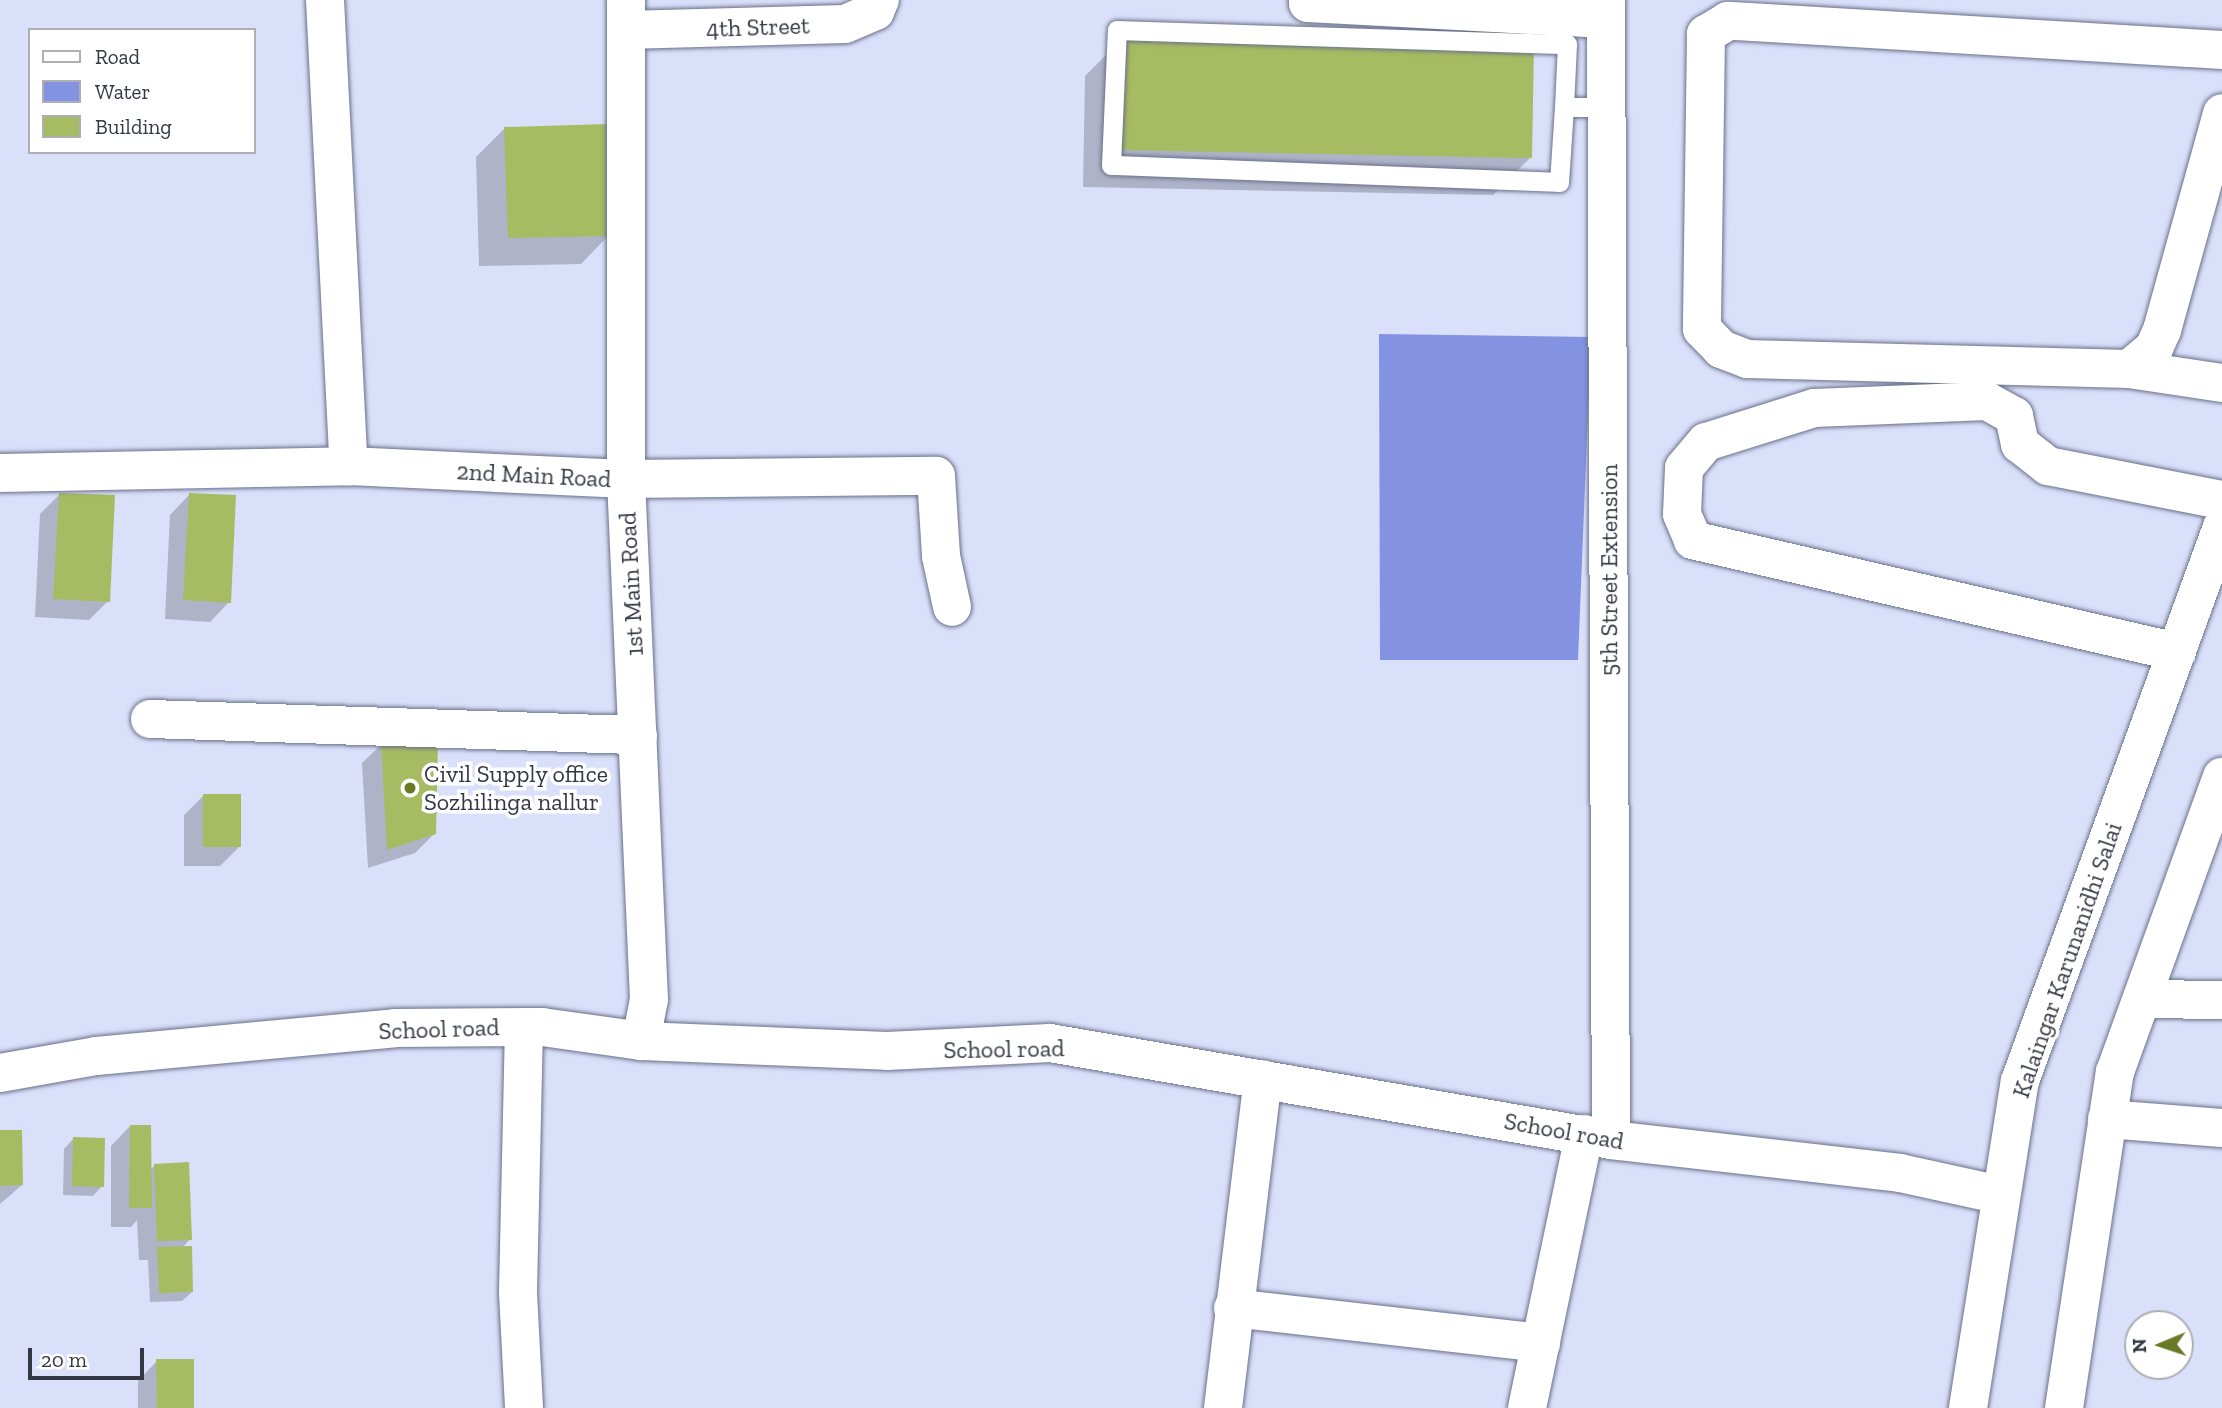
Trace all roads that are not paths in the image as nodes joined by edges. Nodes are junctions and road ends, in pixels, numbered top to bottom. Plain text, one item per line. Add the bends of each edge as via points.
1 (324, 0) edge
2 (880, 0) edge
3 (1308, 0) edge
4 (1558, 9) edge
5 (1606, 9) edge
6 (626, 15) edge
7 (2222, 50) edge
8 (1564, 107) junction
9 (1606, 107) junction
10 (2220, 124) edge
11 (2129, 369) junction
12 (2222, 383) edge
13 (349, 466) junction
14 (0, 473) edge
15 (626, 479) junction
16 (2222, 500) edge
17 (2222, 527) edge
18 (2213, 579) edge
19 (952, 607) dead end
20 (2177, 652) junction
21 (149, 719) dead end
22 (638, 735) junction
23 (2222, 777) edge
24 (2142, 999) junction
25 (2222, 1000) edge
26 (524, 1027) junction
27 (641, 1041) junction
28 (0, 1073) edge
29 (1264, 1079) junction
30 (2107, 1119) junction
31 (2222, 1128) edge
32 (1597, 1137) junction
33 (2000, 1195) junction
34 (1233, 1308) junction
35 (1541, 1343) junction
36 (524, 1408) edge
37 (1223, 1408) edge
38 (1527, 1408) edge
39 (1968, 1408) edge
40 (2064, 1408) edge

1 - 13 street
2 - 6 street, 4th Street via 875,11 845,24
3 - 4 street
4 - 5 street
5 - 9 street, 5th Street Extension
6 - 15 street, 1st Main Road
7 - 11 street via 1752,21 1728,21 1706,34 1702,329 1721,349 1746,359
8 - 8 lane via 1567,44 1117,30 1111,165 1559,182
8 - 9 lane
9 - 32 street, 5th Street Extension
10 - 11 street via 2162,330 2154,348
11 - 12 street
13 - 14 street, 2nd Main Road
13 - 15 street, 2nd Main Road
15 - 19 street, 2nd Main Road via 936,476 941,556
15 - 22 street, 1st Main Road
16 - 20 street via 2048,466 2020,444 2014,416 1987,401 1814,408 1706,442 1684,468 1682,514 1693,540
17 - 18 street, Kalaingar Karunanidhi Salai
18 - 20 street, Kalaingar Karunanidhi Salai
20 - 33 street, Kalaingar Karunanidhi Salai via 2020,1081
21 - 22 street
22 - 27 street, 1st Main Road via 649,999
23 - 24 street
24 - 25 street
24 - 30 street via 2115,1072
26 - 27 street, School road
26 - 28 street, School road via 396,1028 96,1056
26 - 36 street via 518,1293
27 - 29 street, School road via 887,1052 1050,1043
29 - 32 street, School road
29 - 34 street
30 - 31 street
30 - 40 street
32 - 33 street, School road via 1900,1173
32 - 35 street, 5th Street Extension
33 - 39 street, Kalaingar Karunanidhi Salai
34 - 35 street
34 - 37 street
35 - 38 street, 5th Street Extension

